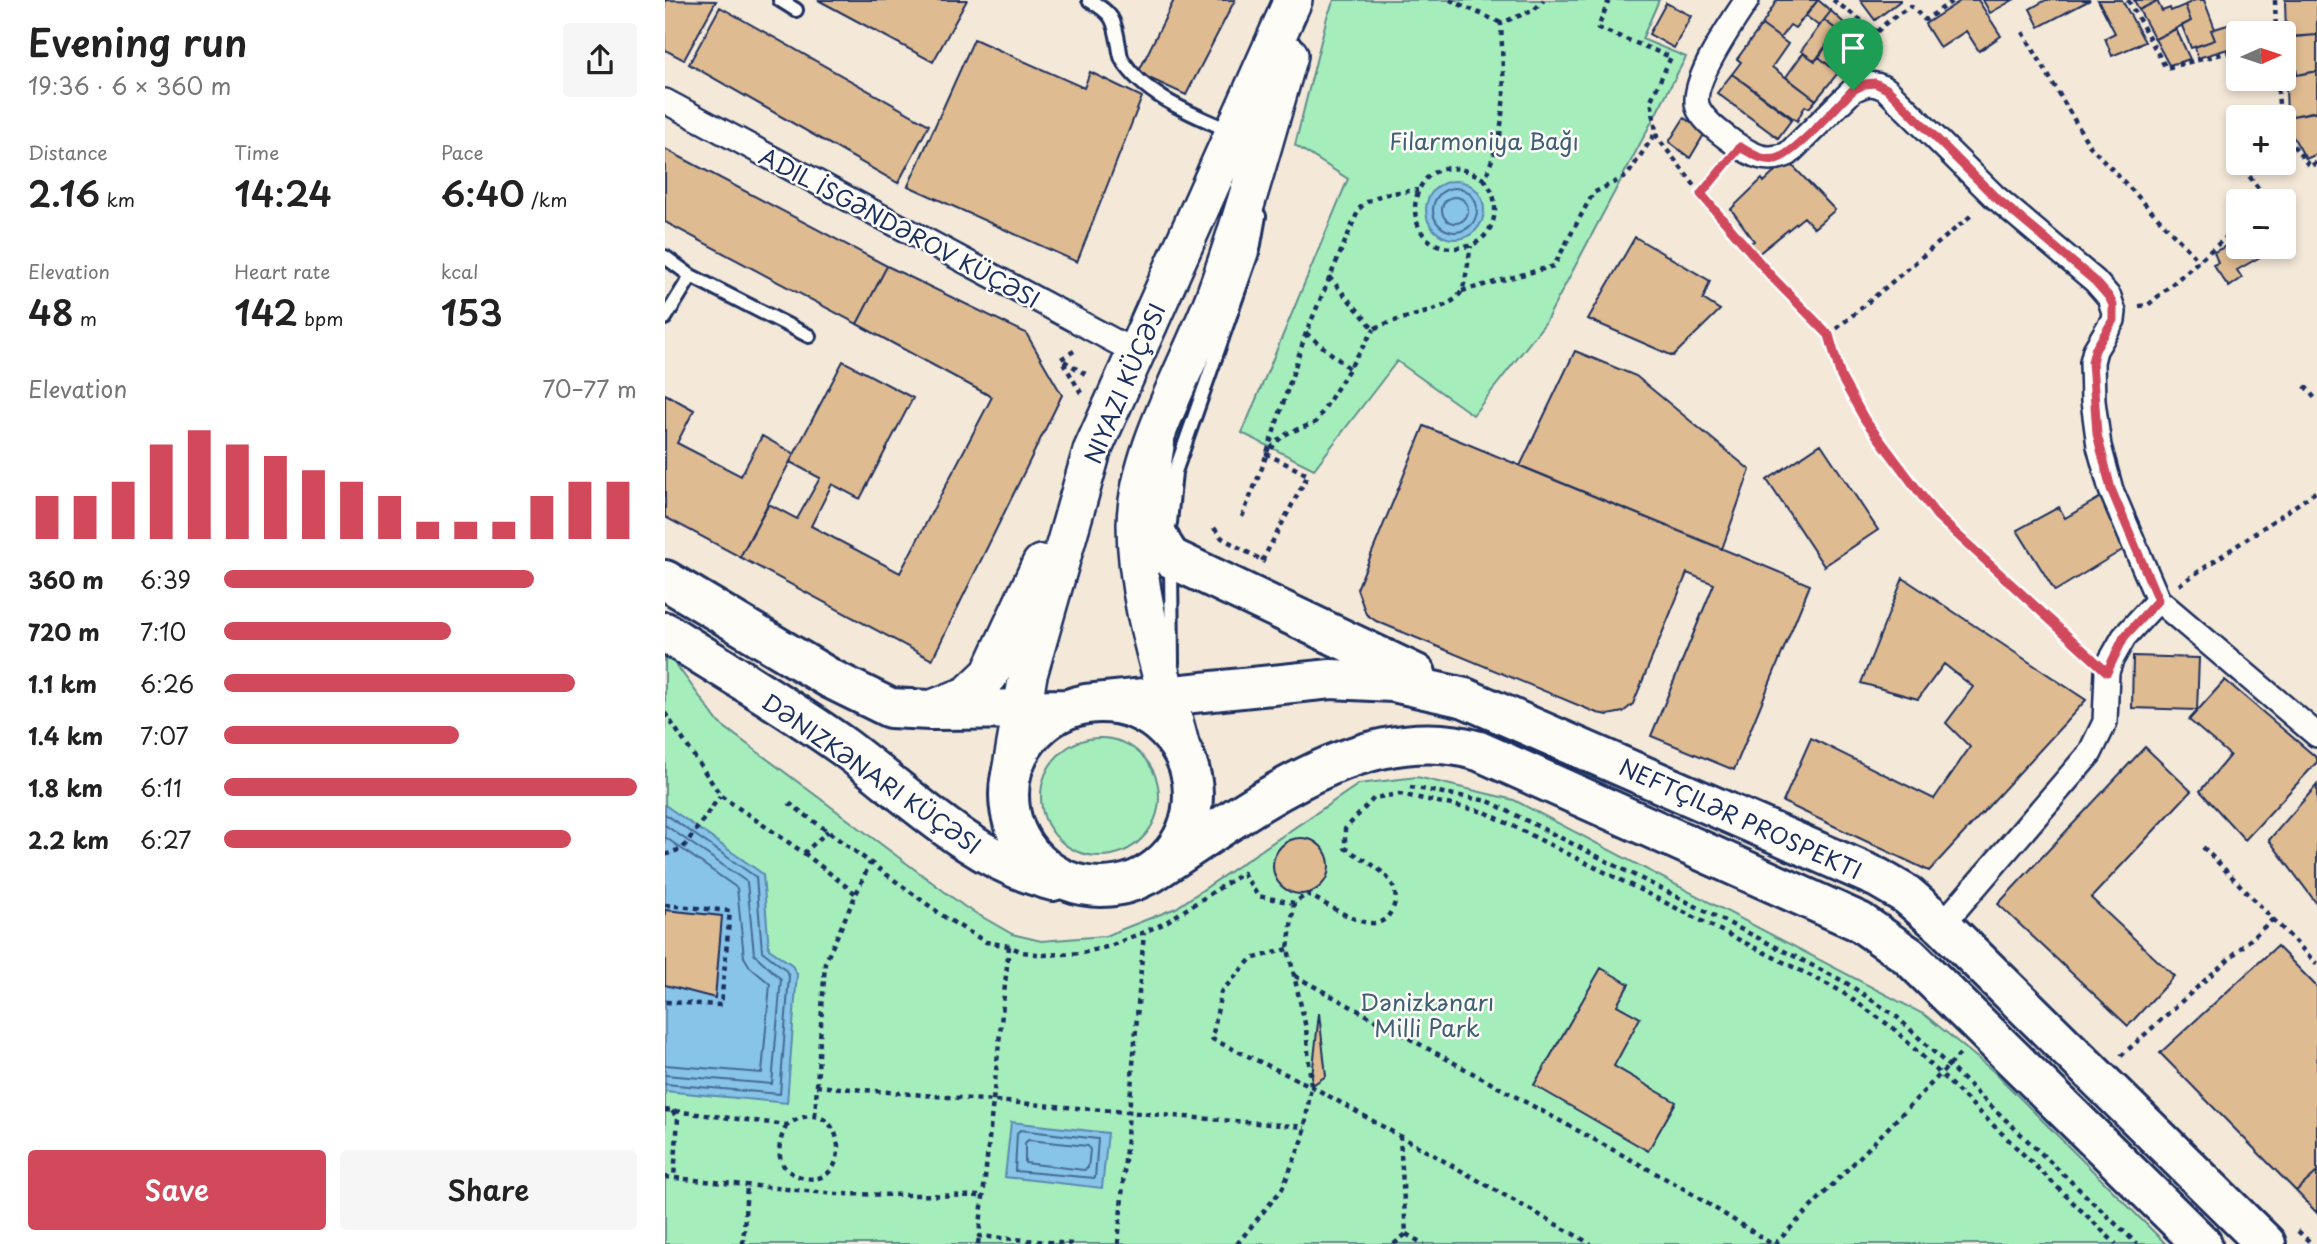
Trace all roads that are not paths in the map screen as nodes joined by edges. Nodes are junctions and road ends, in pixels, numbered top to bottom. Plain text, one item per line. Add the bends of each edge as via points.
1 (780, 0) edge
2 (1089, 0) edge
3 (1293, 0) edge
4 (1306, 0) edge
5 (1747, 0) edge
6 (796, 10) dead end
7 (1286, 64) junction
8 (665, 101) edge
9 (1234, 132) junction
10 (665, 257) edge
11 (691, 275) junction
12 (665, 318) edge
13 (809, 337) dead end
14 (1135, 352) junction
15 (1155, 443) junction
16 (1092, 452) junction
17 (1171, 558) junction
18 (665, 580) edge
19 (2158, 600) junction
20 (665, 632) edge
21 (1167, 694) junction
22 (1465, 698) junction
23 (1077, 707) junction
24 (1023, 708) junction
25 (930, 710) junction
26 (2317, 735) edge
27 (1182, 752) junction
28 (1009, 784) junction
29 (1150, 874) junction
30 (1090, 887) junction
31 (1942, 925) junction
32 (2202, 1244) edge
33 (2266, 1244) edge

1 - 6 lane
2 - 9 lane via 1113,18 1121,60 1145,86
3 - 9 main road, NIYAZI KÜÇƏSI
4 - 7 main road
5 - 19 street via 1697,87 1698,110 1714,128 1761,158 1774,159 1788,153 1853,90 1875,83 1887,89 1994,196 2109,297 2113,320 2092,362 2097,434 2111,489
7 - 15 main road via 1213,300
7 - 17 lane via 1253,250 1175,472
8 - 14 street, ADIL İSGƏNDƏROV KÜÇƏSI
9 - 14 main road, NIYAZI KÜÇƏSI
10 - 11 lane
11 - 12 lane
11 - 13 lane
14 - 16 main road, NIYAZI KÜÇƏSI
15 - 17 highway via 1151,522 1158,542
15 - 21 main road via 1136,520 1137,562
16 - 24 main road, NIYAZI KÜÇƏSI via 1028,675
16 - 25 main road via 990,674 968,695
17 - 21 lane via 1173,657
17 - 22 highway
18 - 25 highway via 868,699 890,708
19 - 26 street
19 - 31 street via 2124,637 2107,672 2105,722 2090,753
20 - 30 highway via 843,746 967,842 1035,877
21 - 22 highway, NEFTÇILƏR PROSPEKTI via 1363,679
21 - 23 highway, NEFTÇILƏR PROSPEKTI
21 - 27 main road
22 - 31 highway, NEFTÇILƏR PROSPEKTI via 1878,878
23 - 24 highway
23 - 27 highway via 1124,706 1142,713 1158,723
23 - 28 highway via 1034,731 1014,765
24 - 25 highway
24 - 28 main road, NIYAZI KÜÇƏSI
27 - 29 highway via 1193,790 1187,829 1178,846
28 - 30 highway via 1011,816 1023,846 1045,870
29 - 30 highway via 1131,883
29 - 32 highway, NEFTÇILƏR PROSPEKTI via 1301,778 1341,760 1408,743 1451,744 1479,751 1860,922 1884,937 1909,956
31 - 33 highway, NEFTÇILƏR PROSPEKTI

